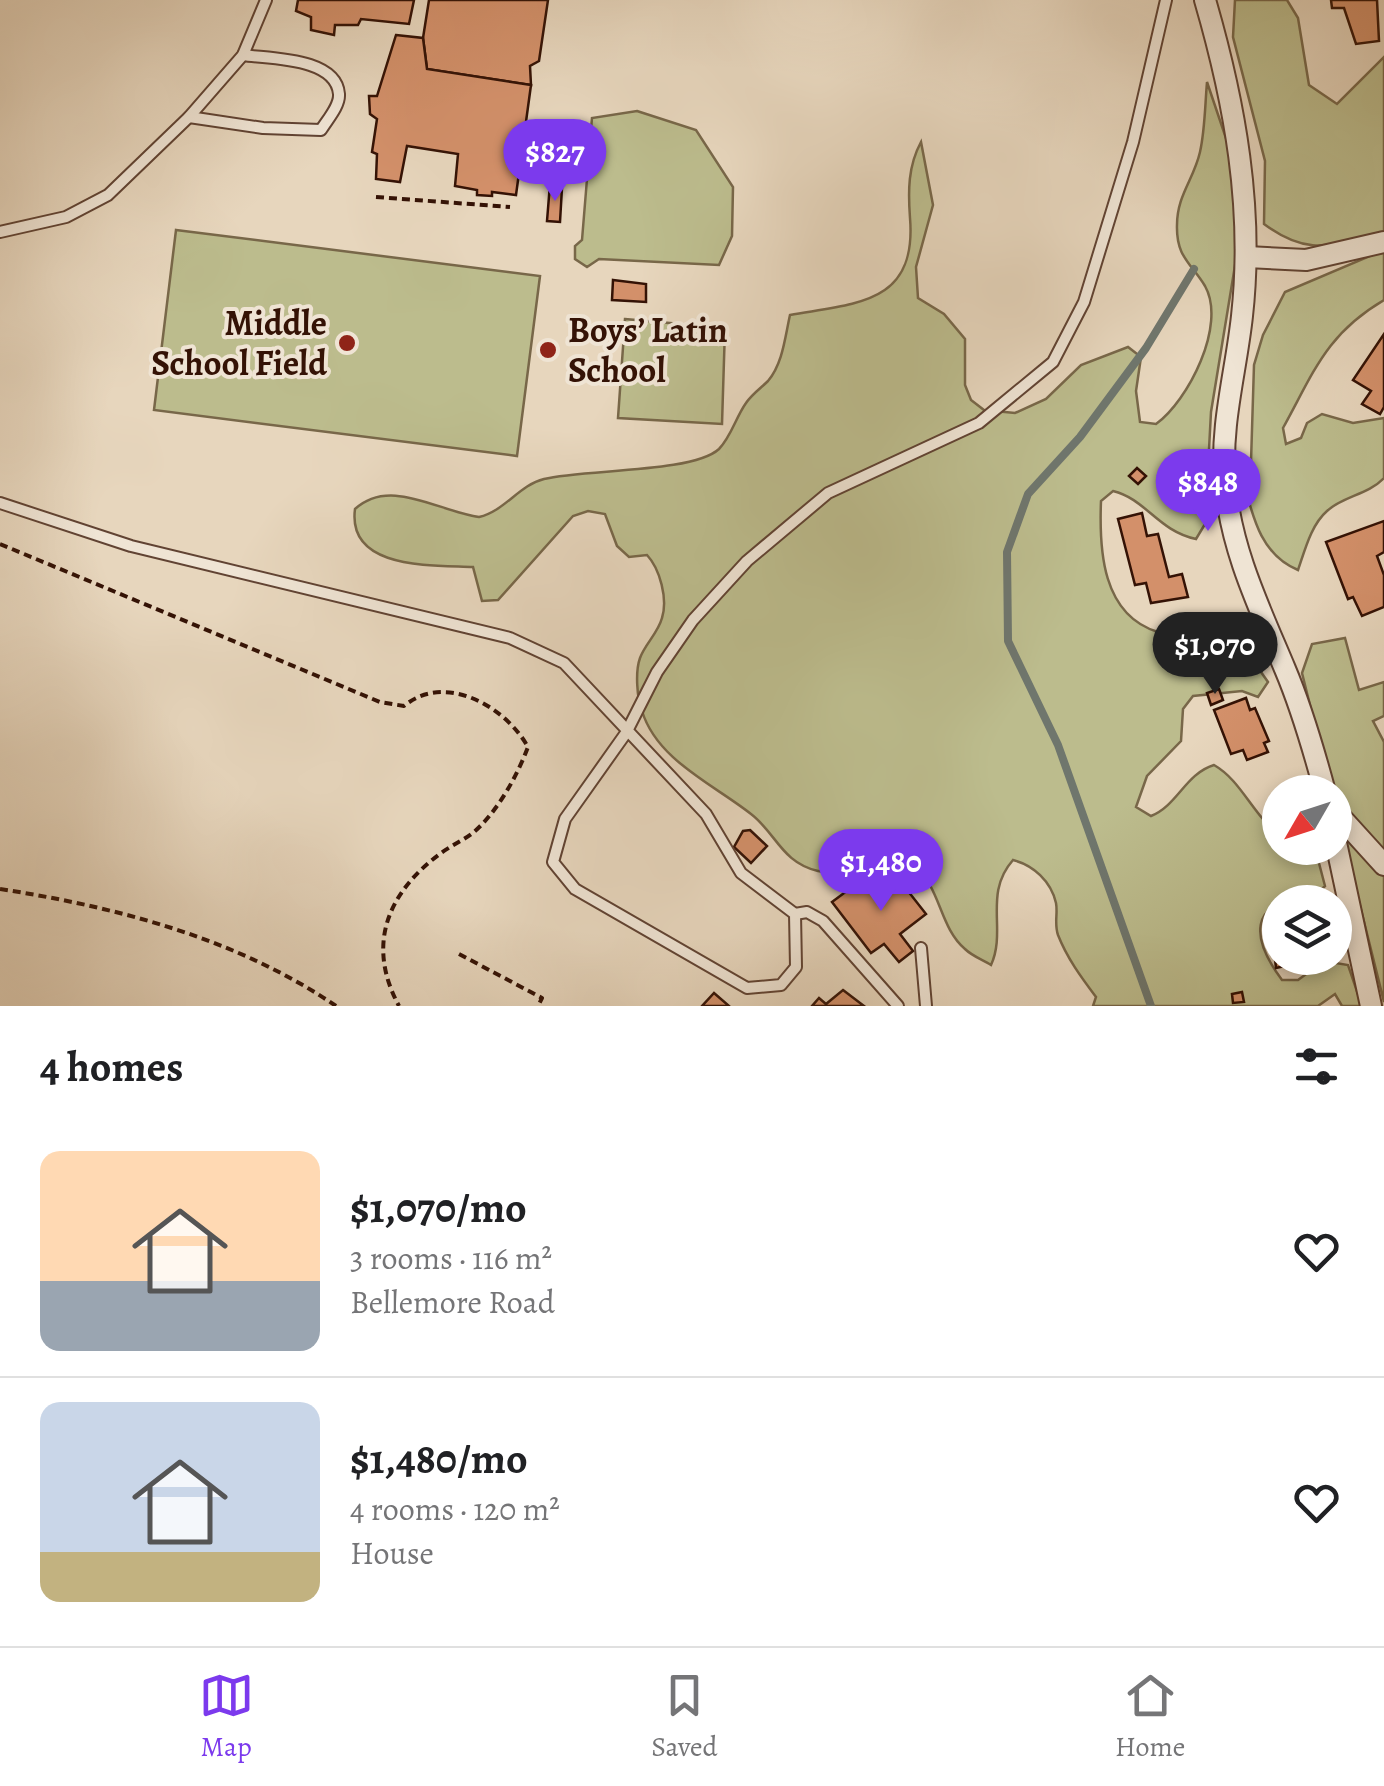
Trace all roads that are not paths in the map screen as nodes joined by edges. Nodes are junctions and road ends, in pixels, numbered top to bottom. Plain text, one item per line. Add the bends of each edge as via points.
1 (266, 0) edge
2 (1166, 0) edge
3 (1205, 0) edge
4 (243, 55) junction
5 (189, 117) junction
6 (0, 232) edge
7 (1384, 242) edge
8 (1247, 257) junction
9 (0, 503) edge
10 (626, 732) junction
11 (1320, 775) edge
12 (1352, 830) edge
13 (1341, 865) edge
14 (1384, 865) edge
15 (796, 914) junction
16 (921, 948) dead end
17 (898, 1006) edge
18 (926, 1006) edge
19 (1371, 1006) edge

1 - 4 lane
2 - 10 lane via 1084,302 1052,362 979,423 828,493 786,526 693,620
3 - 8 street via 1239,149
4 - 5 lane
4 - 5 lane via 319,67 332,78 338,102 322,130
5 - 6 lane via 108,195 66,217
7 - 8 street via 1306,260
8 - 11 street via 1228,397 1225,481 1248,586 1287,672
9 - 10 lane via 132,546 510,638 564,663
10 - 15 lane via 706,814 740,873
10 - 15 lane via 565,819 553,862 575,889 747,988 762,990 781,985 796,966
12 - 14 street
13 - 19 street
15 - 17 lane via 823,921
16 - 18 lane

